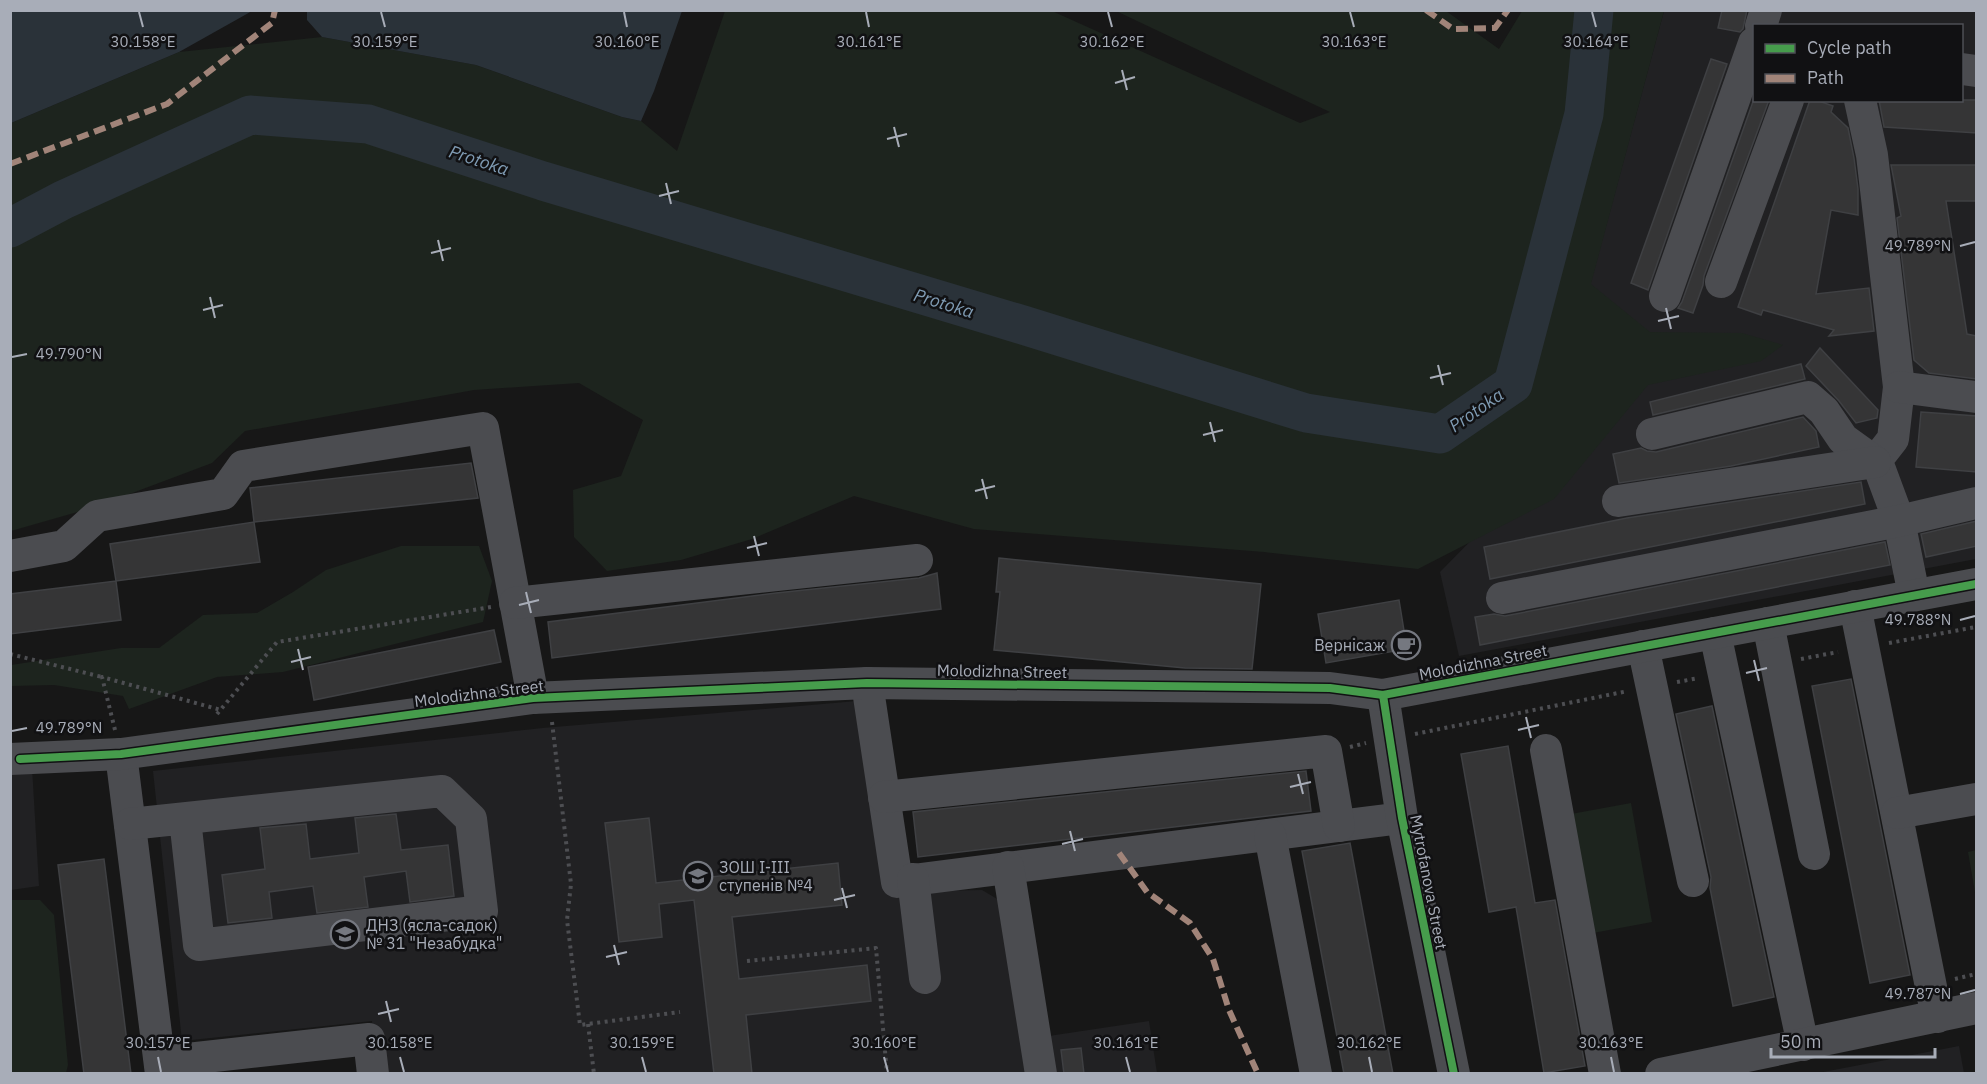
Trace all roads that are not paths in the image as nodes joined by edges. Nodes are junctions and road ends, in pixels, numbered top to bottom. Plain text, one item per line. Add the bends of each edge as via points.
1 (1766, 10) edge
2 (1759, 24) edge
3 (1750, 41) edge
4 (1787, 102) edge
5 (1860, 102) edge
6 (1721, 282) dead end
7 (1665, 296) dead end
8 (1899, 387) junction
9 (1977, 397) edge
10 (1652, 434) dead end
11 (1875, 462) junction
12 (1618, 501) dead end
13 (1977, 503) edge
14 (1899, 521) junction
15 (10, 556) edge
16 (917, 560) dead end
17 (1977, 584) edge
18 (1914, 596) junction
19 (1502, 598) dead end
20 (515, 603) junction
21 (1855, 606) junction
22 (1768, 623) junction
23 (1715, 633) junction
24 (1643, 646) junction
25 (867, 683) junction
26 (1383, 694) junction
27 (541, 697) junction
28 (1546, 750) dead end
29 (121, 754) junction
30 (15, 759) edge
31 (884, 797) junction
32 (1977, 799) edge
33 (1897, 813) junction
34 (1402, 818) junction
35 (185, 819) junction
36 (130, 824) junction
37 (1339, 826) junction
38 (1270, 835) junction
39 (1814, 854) dead end
40 (1008, 867) junction
41 (913, 879) junction
42 (1693, 881) dead end
43 (926, 978) dead end
44 (1977, 1008) edge
45 (1937, 1017) junction
46 (1803, 1045) junction
47 (255, 1063) edge
48 (160, 1068) edge
49 (373, 1074) edge
50 (1041, 1074) edge
51 (1316, 1074) edge
52 (1454, 1074) edge
53 (1605, 1074) edge
54 (1661, 1074) edge

1 - 2 street
3 - 7 street
4 - 6 street
5 - 8 street via 1872,155
8 - 9 street
8 - 11 street via 1893,440
10 - 11 street via 1808,397 1824,411 1843,439
11 - 12 street
11 - 14 street
13 - 14 street
14 - 18 street
14 - 19 street
15 - 20 street via 64,546 97,516 223,494 243,466 483,428
16 - 20 street
17 - 18 street, Molodizhna Street
18 - 21 street, Molodizhna Street
20 - 27 street
21 - 22 street, Molodizhna Street
21 - 33 street
22 - 23 street, Molodizhna Street
22 - 39 street
23 - 24 street, Molodizhna Street
23 - 46 street
24 - 26 street, Molodizhna Street
24 - 42 street
25 - 26 street, Molodizhna Street via 1330,688
25 - 27 street, Molodizhna Street
25 - 31 street
26 - 34 street, Mytrofanova Street
27 - 29 street, Molodizhna Street
28 - 53 street
29 - 30 street, Molodizhna Street
29 - 36 street
31 - 37 street via 1326,751
31 - 41 street via 897,882
32 - 33 street
33 - 45 street
34 - 37 street
34 - 52 street, Mytrofanova Street
35 - 35 street via 442,791 471,819 482,911 199,945
35 - 36 street
36 - 48 street
37 - 38 street
38 - 40 street
38 - 51 street
40 - 41 street
40 - 50 street
41 - 43 street
44 - 45 street
45 - 46 street
46 - 54 street
47 - 48 street
47 - 49 street via 369,1039

